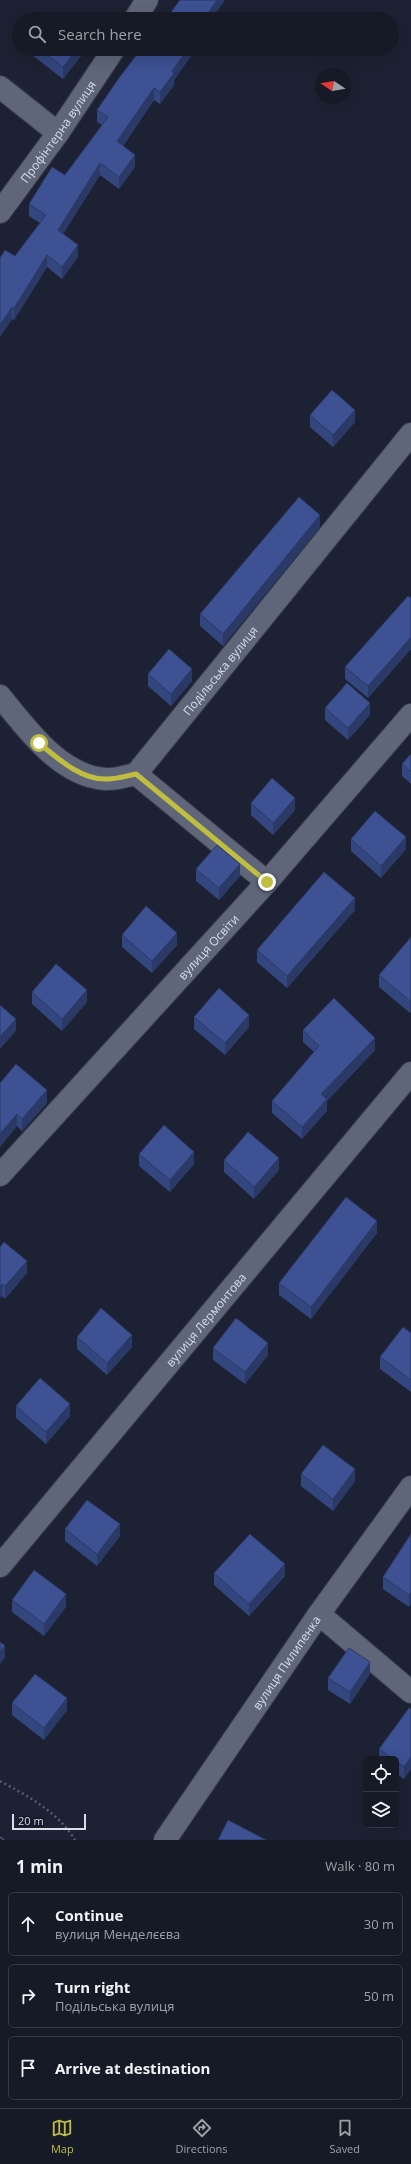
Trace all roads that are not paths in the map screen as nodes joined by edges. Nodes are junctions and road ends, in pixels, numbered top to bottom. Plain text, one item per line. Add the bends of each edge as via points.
1 (147, 0) edge
2 (139, 12) edge
3 (109, 56) edge
4 (0, 87) edge
5 (58, 133) junction
6 (0, 212) edge
7 (411, 434) edge
8 (0, 696) edge
9 (411, 715) edge
10 (136, 774) junction
11 (267, 882) junction
12 (411, 1073) edge
13 (0, 1175) edge
14 (411, 1487) edge
15 (0, 1566) edge
16 (319, 1614) junction
17 (411, 1692) edge
18 (165, 1840) edge

1 - 2 street
3 - 5 street, Профінтерна вулиця
4 - 5 street
5 - 6 street, Профінтерна вулиця
7 - 10 street, Подільська вулиця
8 - 10 street via 39,743 63,763 89,776 106,780
9 - 11 street, вулиця Освіти
10 - 11 street
11 - 13 street, вулиця Освіти
12 - 15 street, вулиця Лермонтова
14 - 16 street, вулиця Пилипенка
16 - 17 street
16 - 18 street, вулиця Пилипенка

